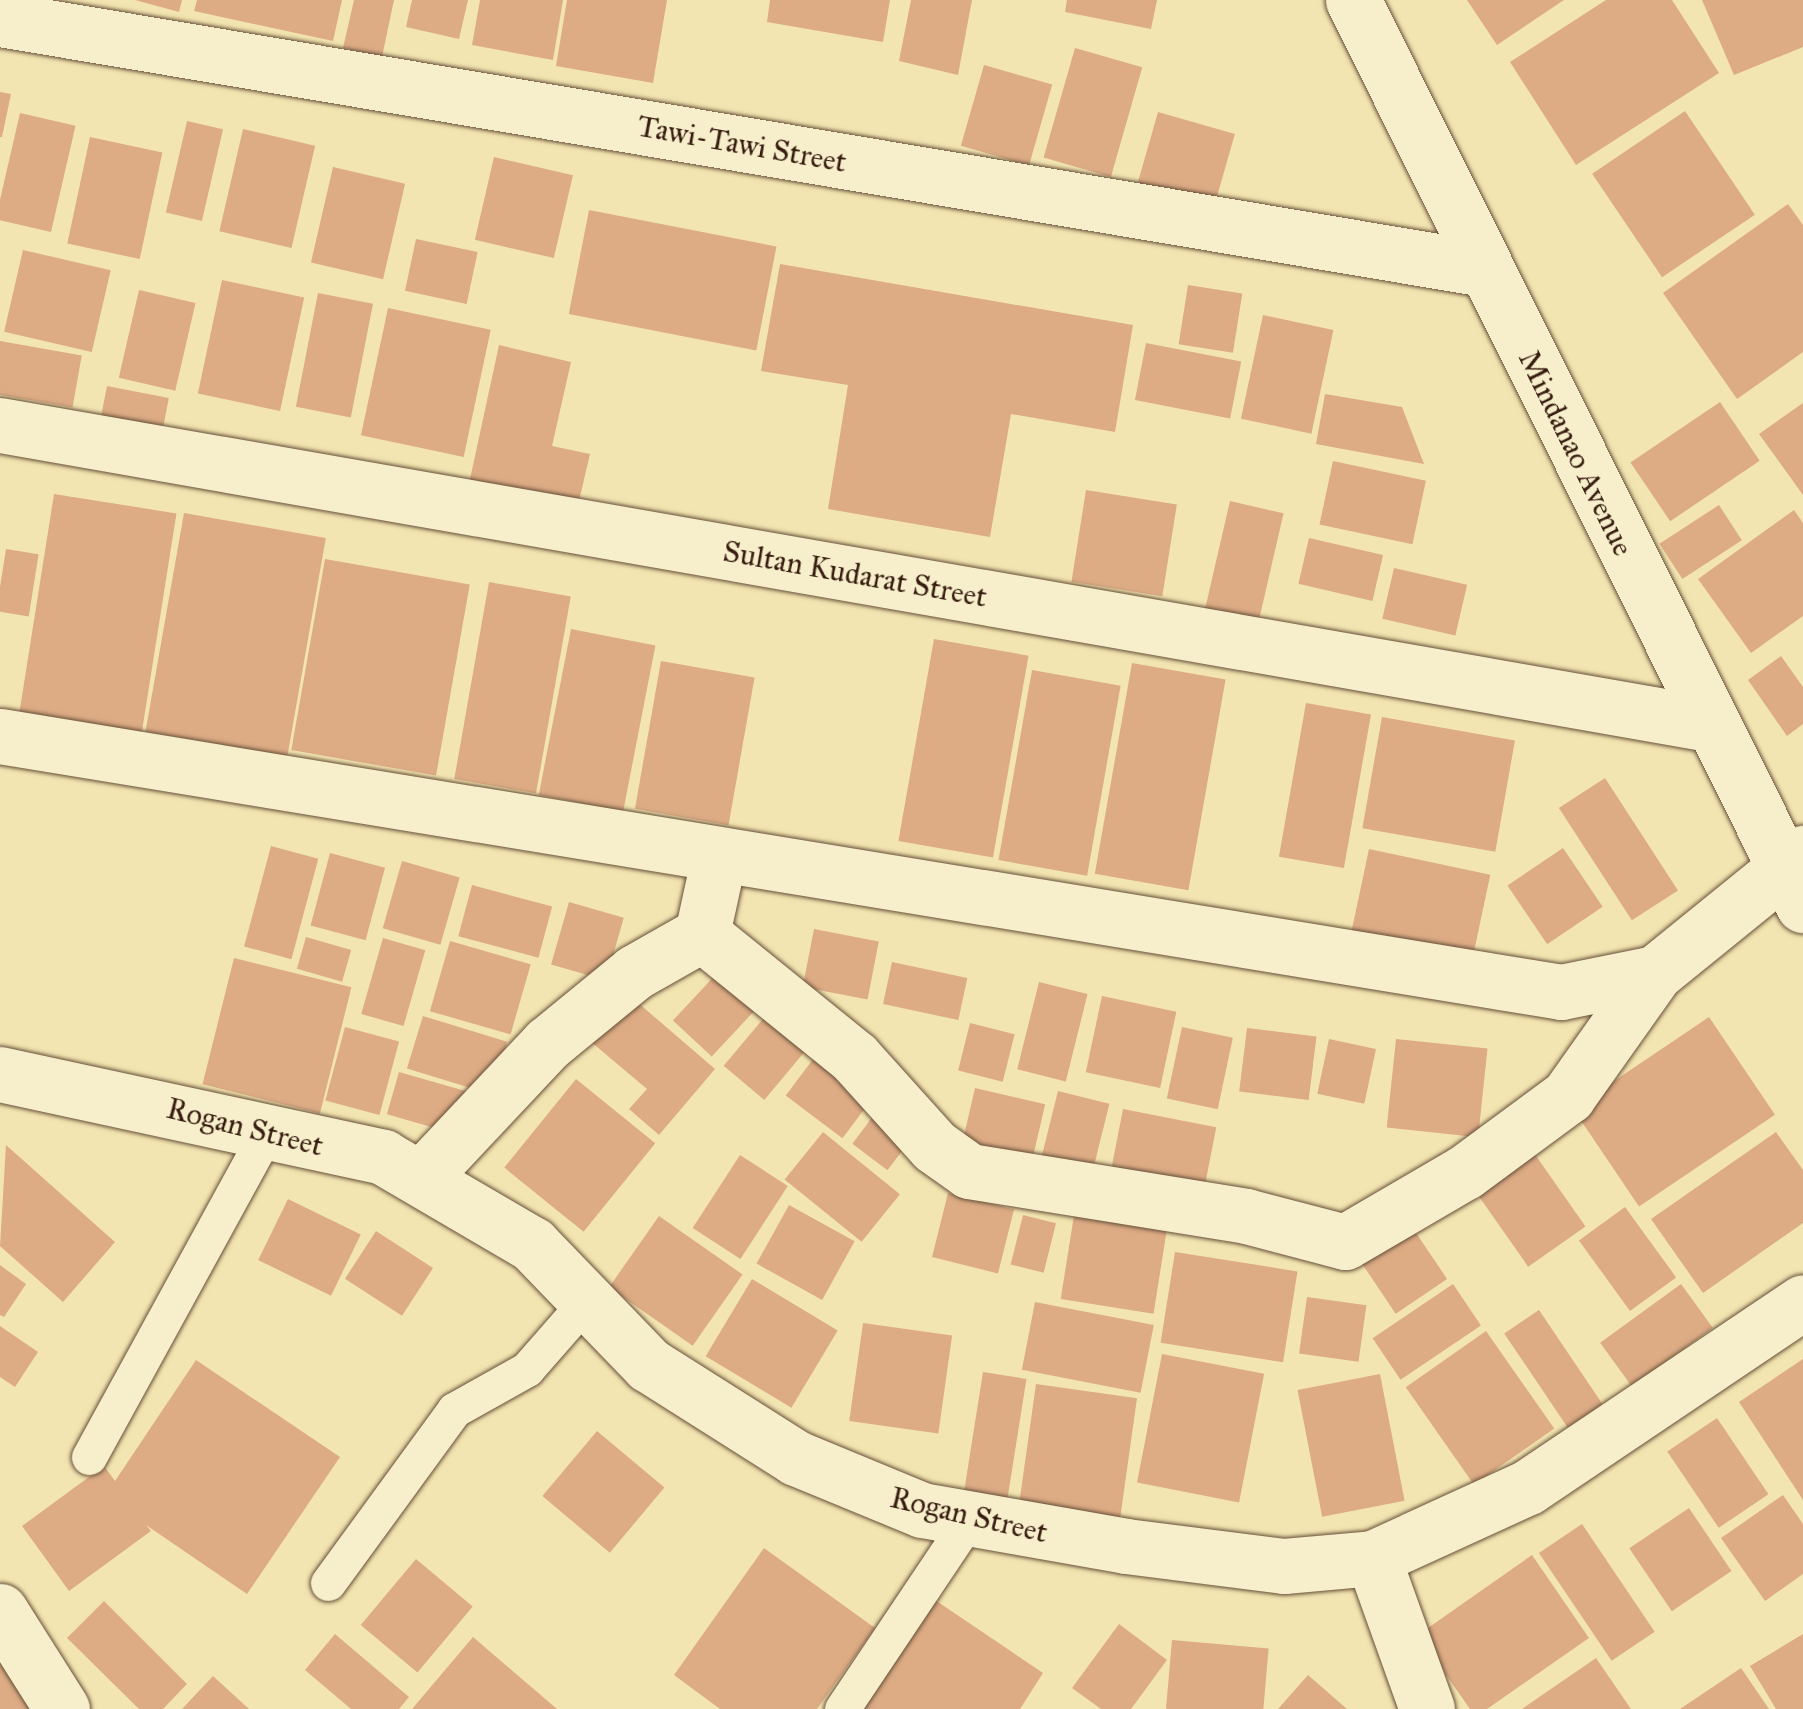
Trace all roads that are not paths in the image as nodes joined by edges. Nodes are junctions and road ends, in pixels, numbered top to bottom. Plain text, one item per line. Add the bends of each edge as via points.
1 (1353, 0) edge
2 (0, 19) edge
3 (1484, 269) junction
4 (0, 425) edge
5 (1710, 724) junction
6 (0, 736) edge
7 (718, 856) junction
8 (1797, 876) edge
9 (702, 934) junction
10 (1655, 973) junction
11 (0, 1074) edge
12 (269, 1128) junction
13 (424, 1175) junction
14 (1803, 1302) edge
15 (583, 1305) junction
16 (89, 1456) dead end
17 (968, 1521) junction
18 (1373, 1558) junction
19 (328, 1582) dead end
20 (0, 1611) edge
21 (62, 1709) edge
22 (842, 1709) edge
23 (1428, 1709) edge

1 - 3 street, Mindanao Avenue
2 - 3 street, Tawi-Tawi Street
3 - 5 street, Mindanao Avenue
4 - 5 street, Sultan Kudarat Street
5 - 8 street, Mindanao Avenue
6 - 7 street
7 - 9 street
7 - 10 street via 1561,992
8 - 10 street
9 - 10 street via 854,1057 934,1146 970,1170 1246,1216 1345,1242 1466,1172 1568,1096
9 - 13 street via 635,972 546,1044
11 - 12 street, Rogan Street
12 - 13 street, Rogan Street
12 - 16 lane
13 - 15 street, Rogan Street via 532,1244
14 - 18 street, Rogan Street via 1528,1488
15 - 17 street, Rogan Street via 649,1364 796,1458
15 - 19 lane via 527,1369 454,1410
17 - 18 street, Rogan Street via 1284,1566
17 - 22 lane
18 - 23 street
20 - 21 street

